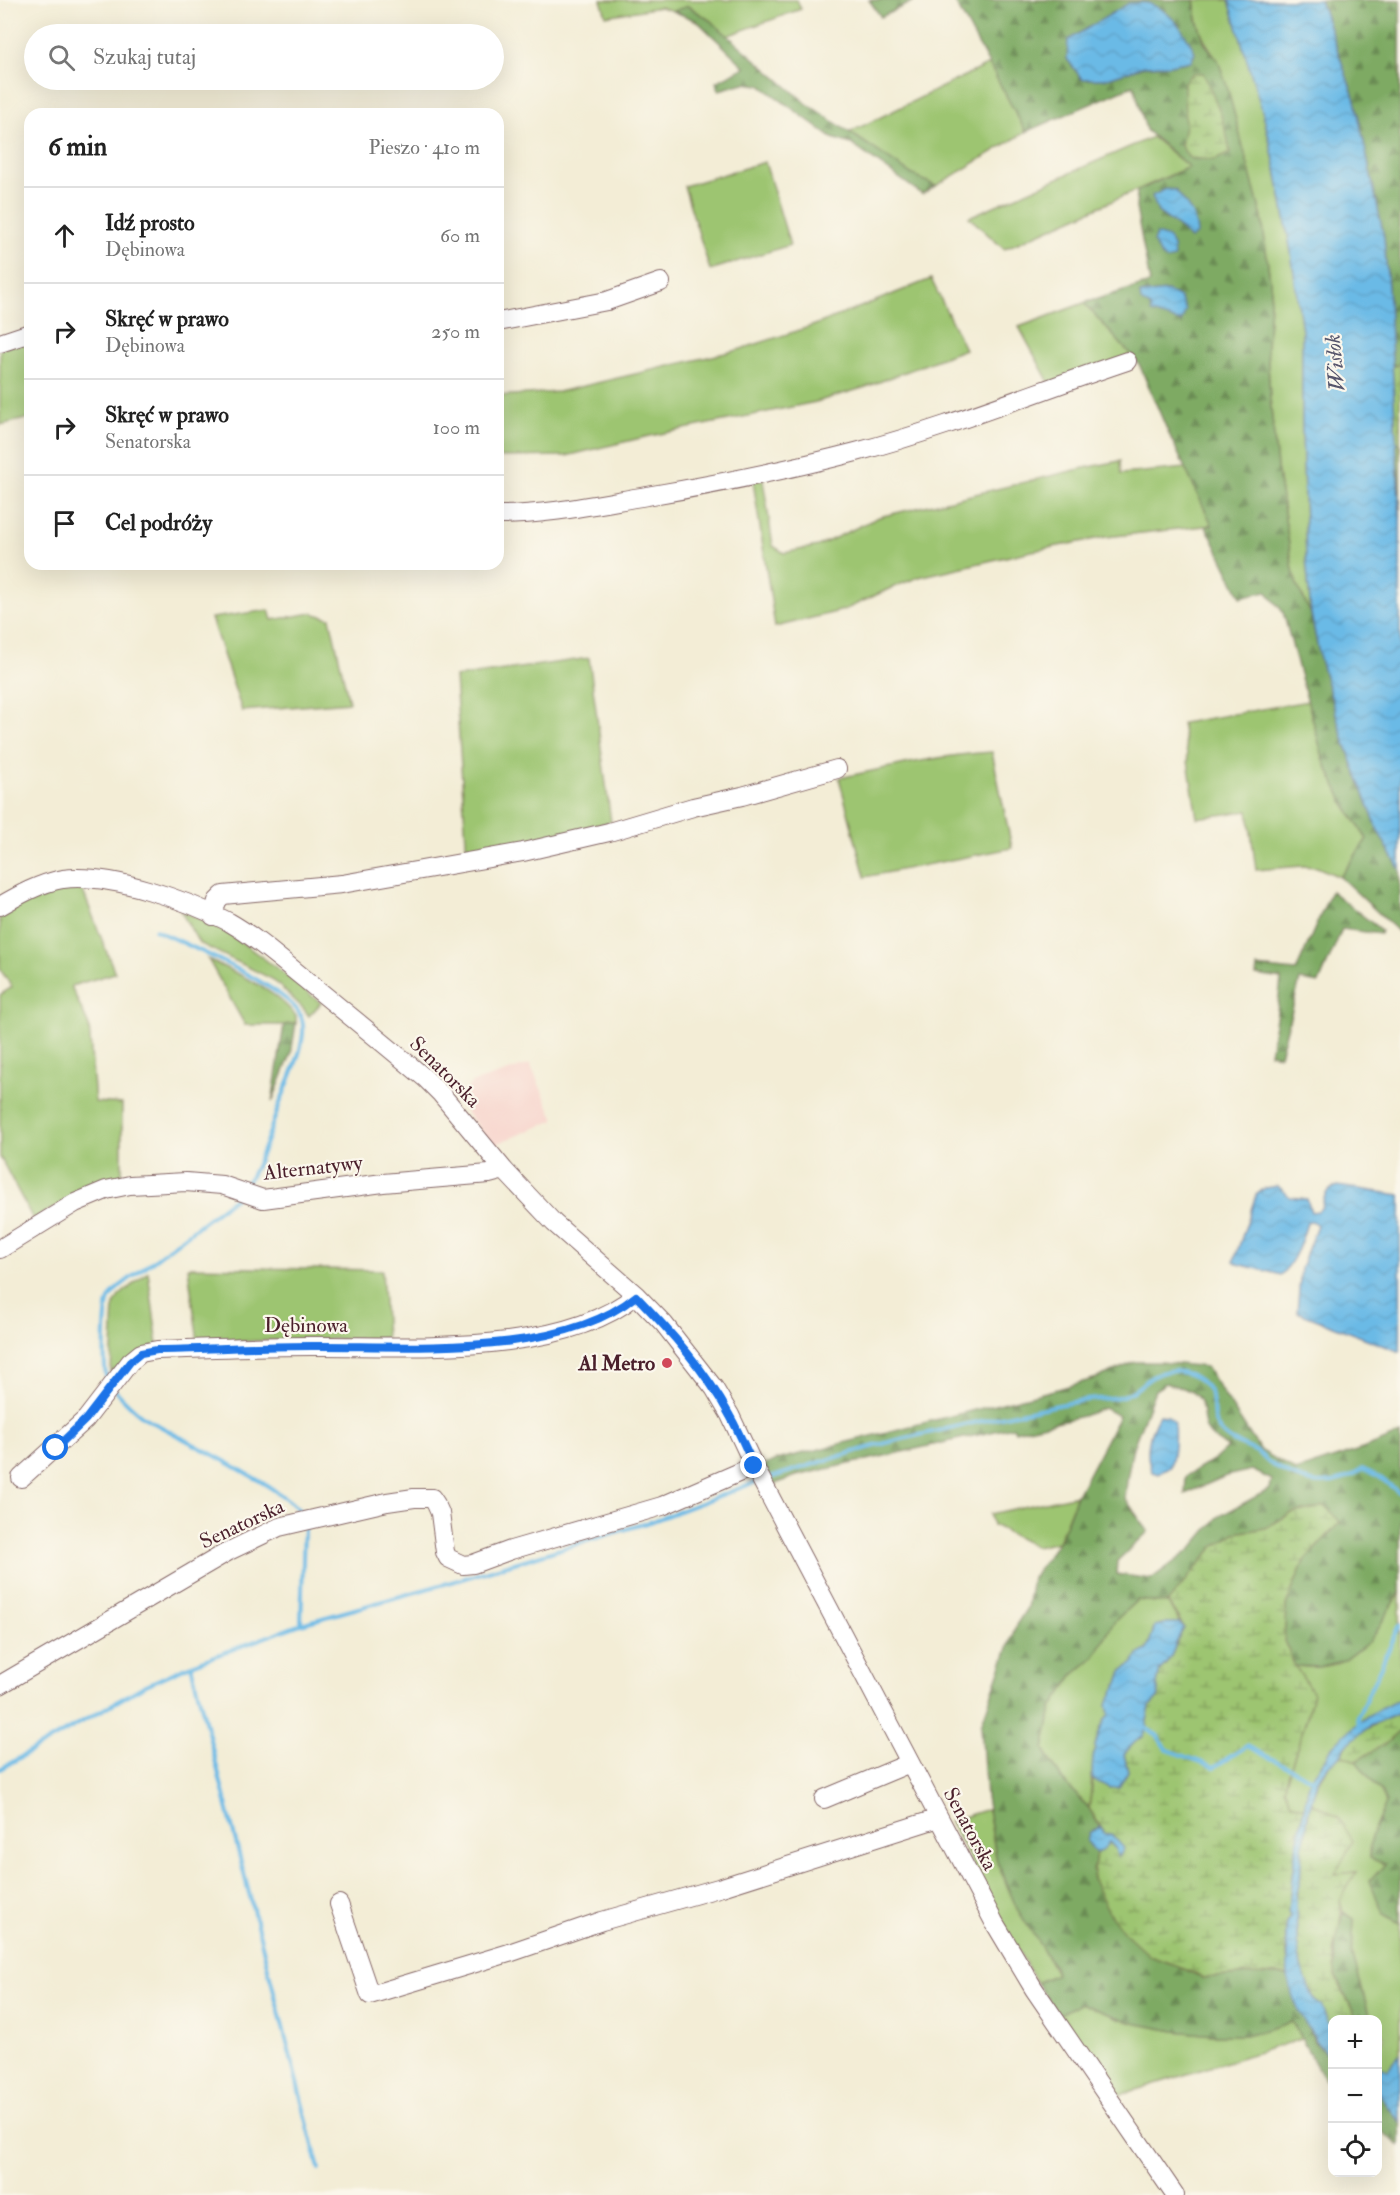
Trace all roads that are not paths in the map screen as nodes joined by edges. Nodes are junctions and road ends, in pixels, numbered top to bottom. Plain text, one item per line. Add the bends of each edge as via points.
1 (661, 282) dead end
2 (504, 321) edge
3 (24, 335) edge
4 (0, 343) edge
5 (1127, 361) dead end
6 (504, 516) edge
7 (837, 769) dead end
8 (0, 906) edge
9 (213, 916) junction
10 (504, 1170) junction
11 (0, 1249) edge
12 (636, 1296) junction
13 (754, 1466) junction
14 (21, 1478) dead end
15 (0, 1685) edge
16 (910, 1763) junction
17 (824, 1799) dead end
18 (939, 1818) junction
19 (339, 1904) dead end
20 (1175, 2195) edge

1 - 2 street via 607,301
3 - 4 street
5 - 6 street via 856,452 761,475 549,512
7 - 9 street via 523,852 342,884 223,895
8 - 9 street, Senatorska via 47,883 80,878 140,888
9 - 10 street, Senatorska via 264,946 426,1078
10 - 11 street, Alternatywy via 263,1199 222,1185 130,1185 75,1203
10 - 12 street, Senatorska via 554,1223
12 - 13 street, Senatorska via 681,1344 714,1388
12 - 14 street, Dębinowa via 602,1316 526,1340 141,1353 86,1419
13 - 15 street, Senatorska via 662,1506 463,1565 448,1558 445,1552 440,1513 432,1498 387,1502 279,1527 229,1551
13 - 16 street, Senatorska
16 - 17 street
16 - 18 street, Senatorska
18 - 19 street via 370,1995
18 - 20 street, Senatorska via 1034,1989

